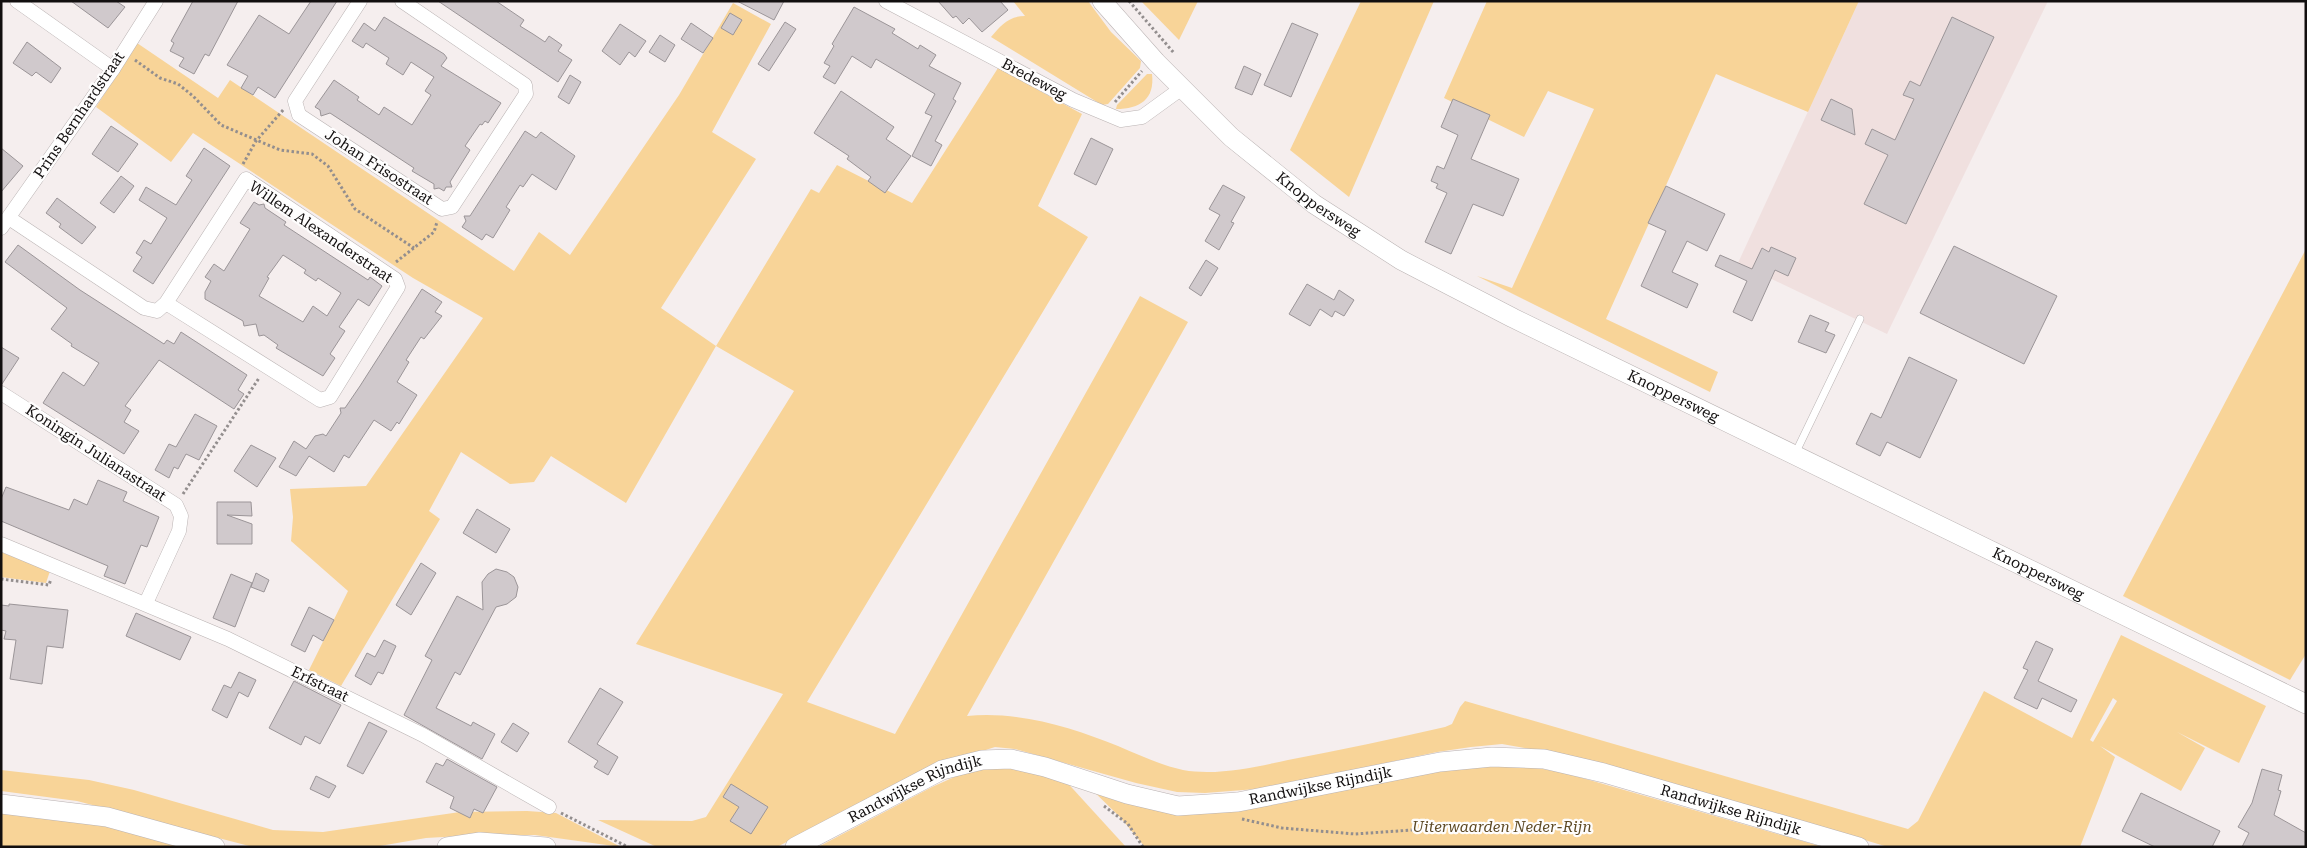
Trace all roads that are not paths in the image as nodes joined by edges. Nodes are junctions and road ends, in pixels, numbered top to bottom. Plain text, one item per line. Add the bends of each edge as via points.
1 (17, 1) edge
2 (156, 1) edge
3 (360, 1) edge
4 (402, 1) edge
5 (886, 1) edge
6 (1102, 1) edge
7 (112, 69) junction
8 (1182, 88) junction
9 (6, 216) edge
10 (166, 303) junction
11 (1860, 319) dead end
12 (1, 393) edge
13 (1795, 456) junction
14 (1, 544) edge
15 (146, 603) junction
16 (2306, 704) edge
17 (1, 804) edge
18 (549, 807) road end
19 (215, 847) edge
20 (447, 847) edge
21 (546, 847) edge
22 (795, 847) edge
23 (1859, 847) edge

1 - 7 street
2 - 7 street, Prins Bernhardstraat
3 - 4 street, Johan Frisostraat via 295,101 299,115 442,209 452,207 526,94 525,85
5 - 8 street, Bredeweg via 1073,100 1121,120 1142,118
6 - 8 street, Knoppersweg
7 - 9 street, Prins Bernhardstraat
8 - 13 street, Knoppersweg via 1231,137 1314,204 1401,260
9 - 10 street via 144,308 157,311
10 - 10 street, Willem Alexanderstraat via 246,180 395,279 398,288 330,397 320,400
11 - 13 lane
12 - 15 street, Koningin Julianastraat via 176,505 181,516 179,531
13 - 16 street, Knoppersweg
14 - 15 street, Erfstraat
15 - 18 street, Erfstraat via 228,639 423,735
17 - 19 street via 107,818
20 - 21 street via 480,842
22 - 23 street, Randwijkse Rijndijk via 942,770 982,760 1011,759 1178,806 1238,802 1440,762 1492,757 1544,760 1604,773

